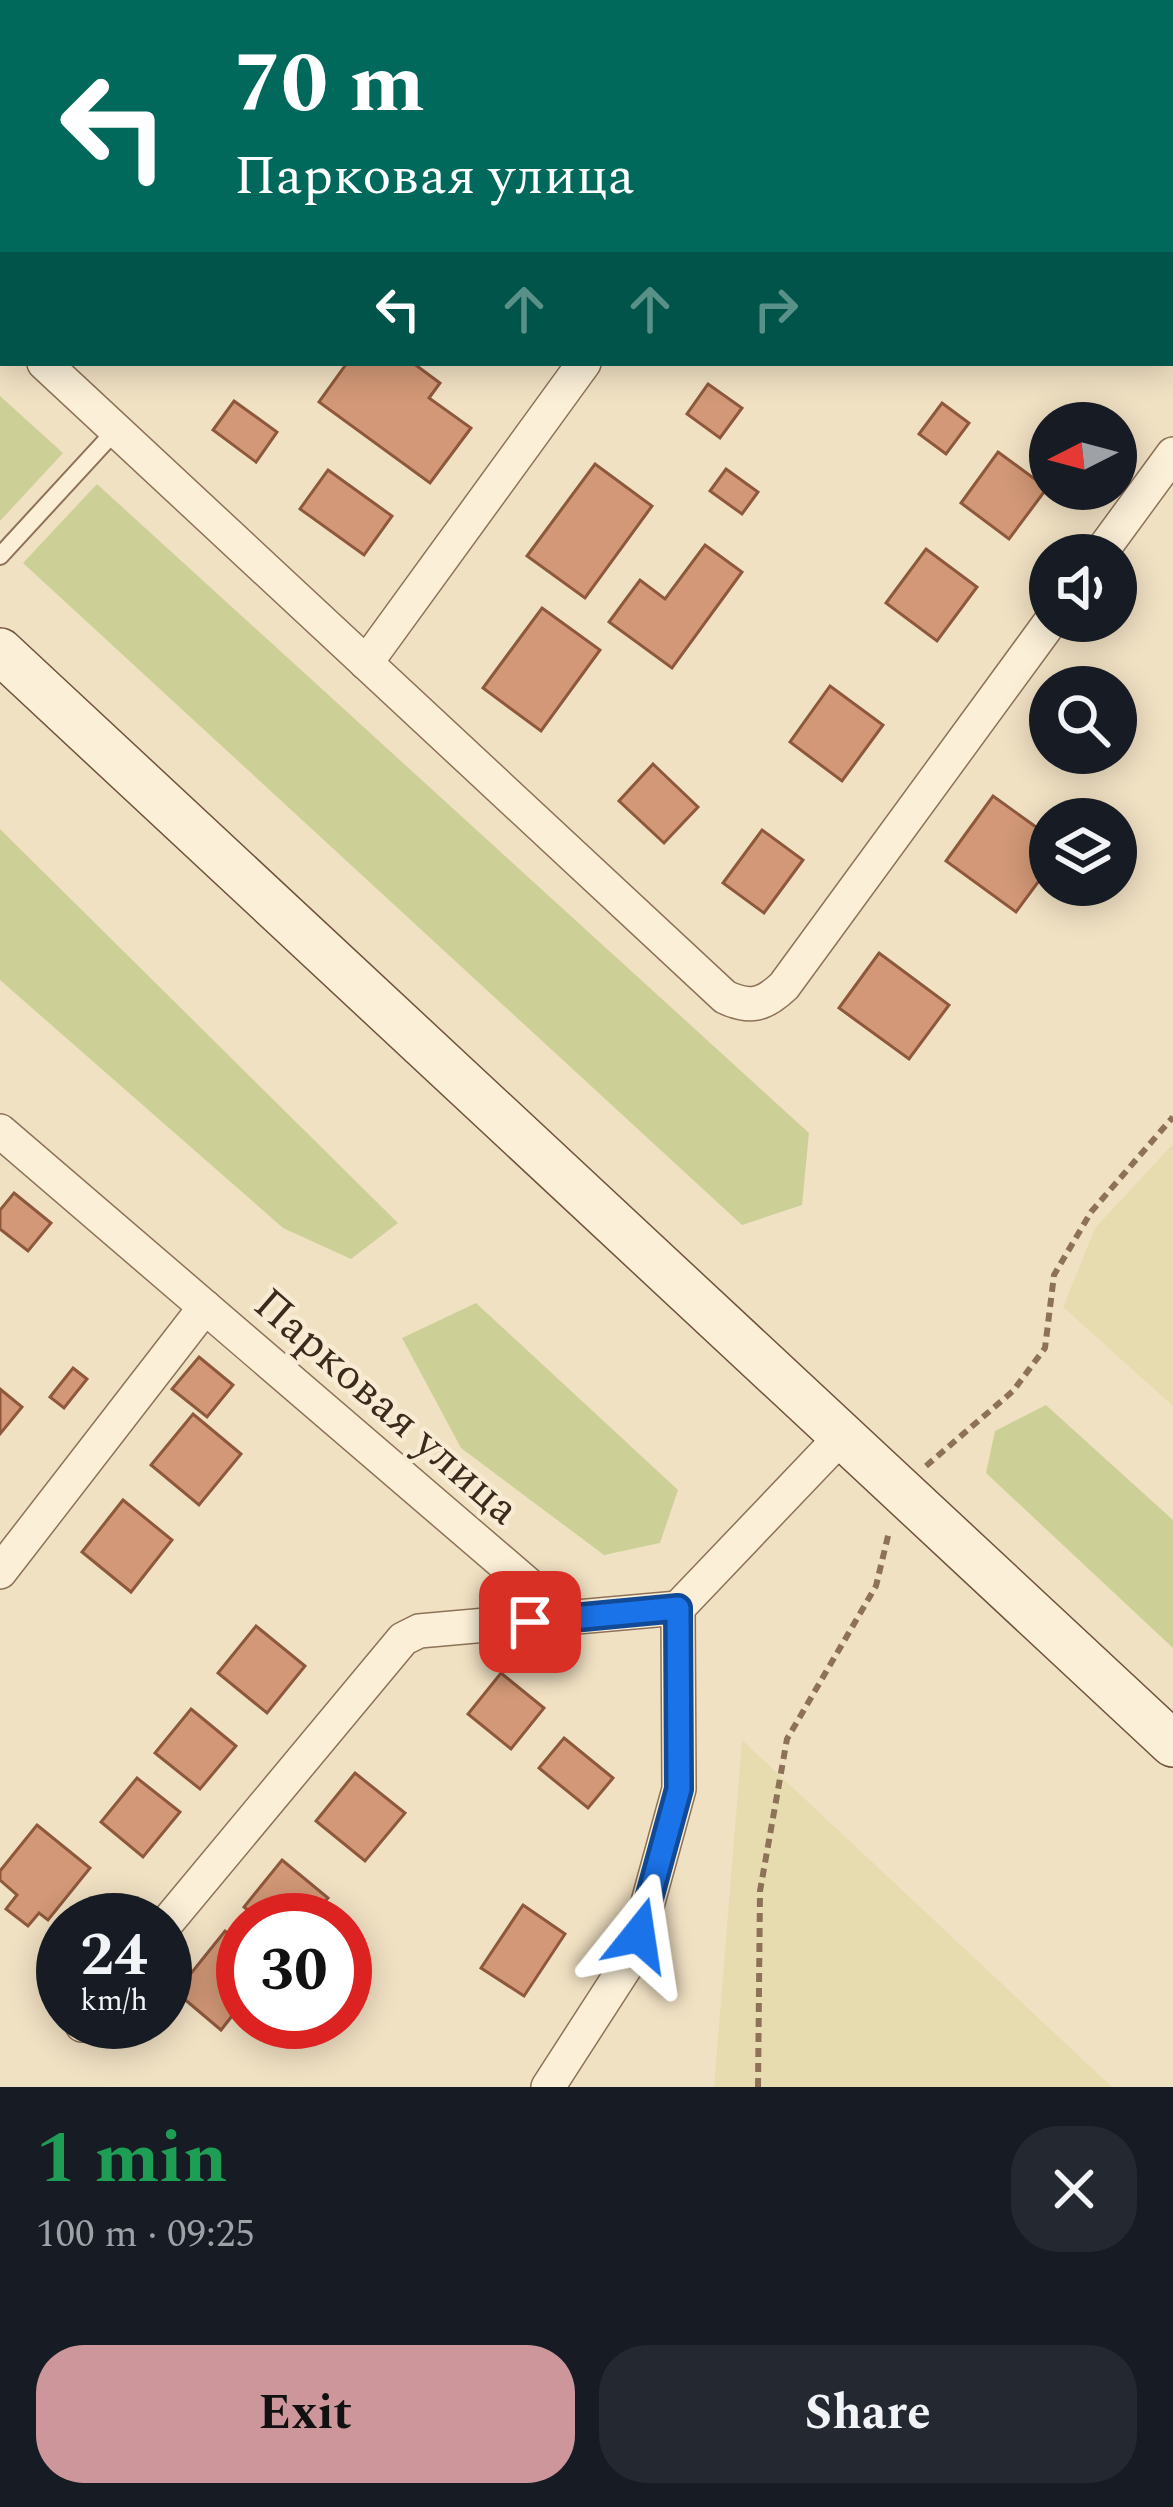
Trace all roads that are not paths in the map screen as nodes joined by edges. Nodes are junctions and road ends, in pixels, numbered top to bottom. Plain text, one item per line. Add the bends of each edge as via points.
1 (47, 366) edge
2 (582, 366) edge
3 (116, 430) junction
4 (1173, 454) edge
5 (1114, 534) edge
6 (0, 556) edge
7 (1036, 642) edge
8 (0, 651) edge
9 (366, 663) junction
10 (0, 1131) edge
11 (205, 1307) junction
12 (843, 1435) junction
13 (0, 1572) edge
14 (678, 1608) junction
15 (567, 1618) junction
16 (1173, 1744) edge
17 (192, 1893) edge
18 (548, 2087) edge

1 - 3 street
2 - 9 street
3 - 6 lane
3 - 9 street
4 - 5 street
7 - 9 street via 784,986 753,1006 724,997
8 - 12 street
10 - 11 street, Парковая улица
11 - 13 street, Парковая улица
11 - 15 street, Парковая улица
12 - 14 street
12 - 16 street
14 - 15 street
14 - 18 street via 679,1789 634,1949
15 - 17 street via 403,1639

